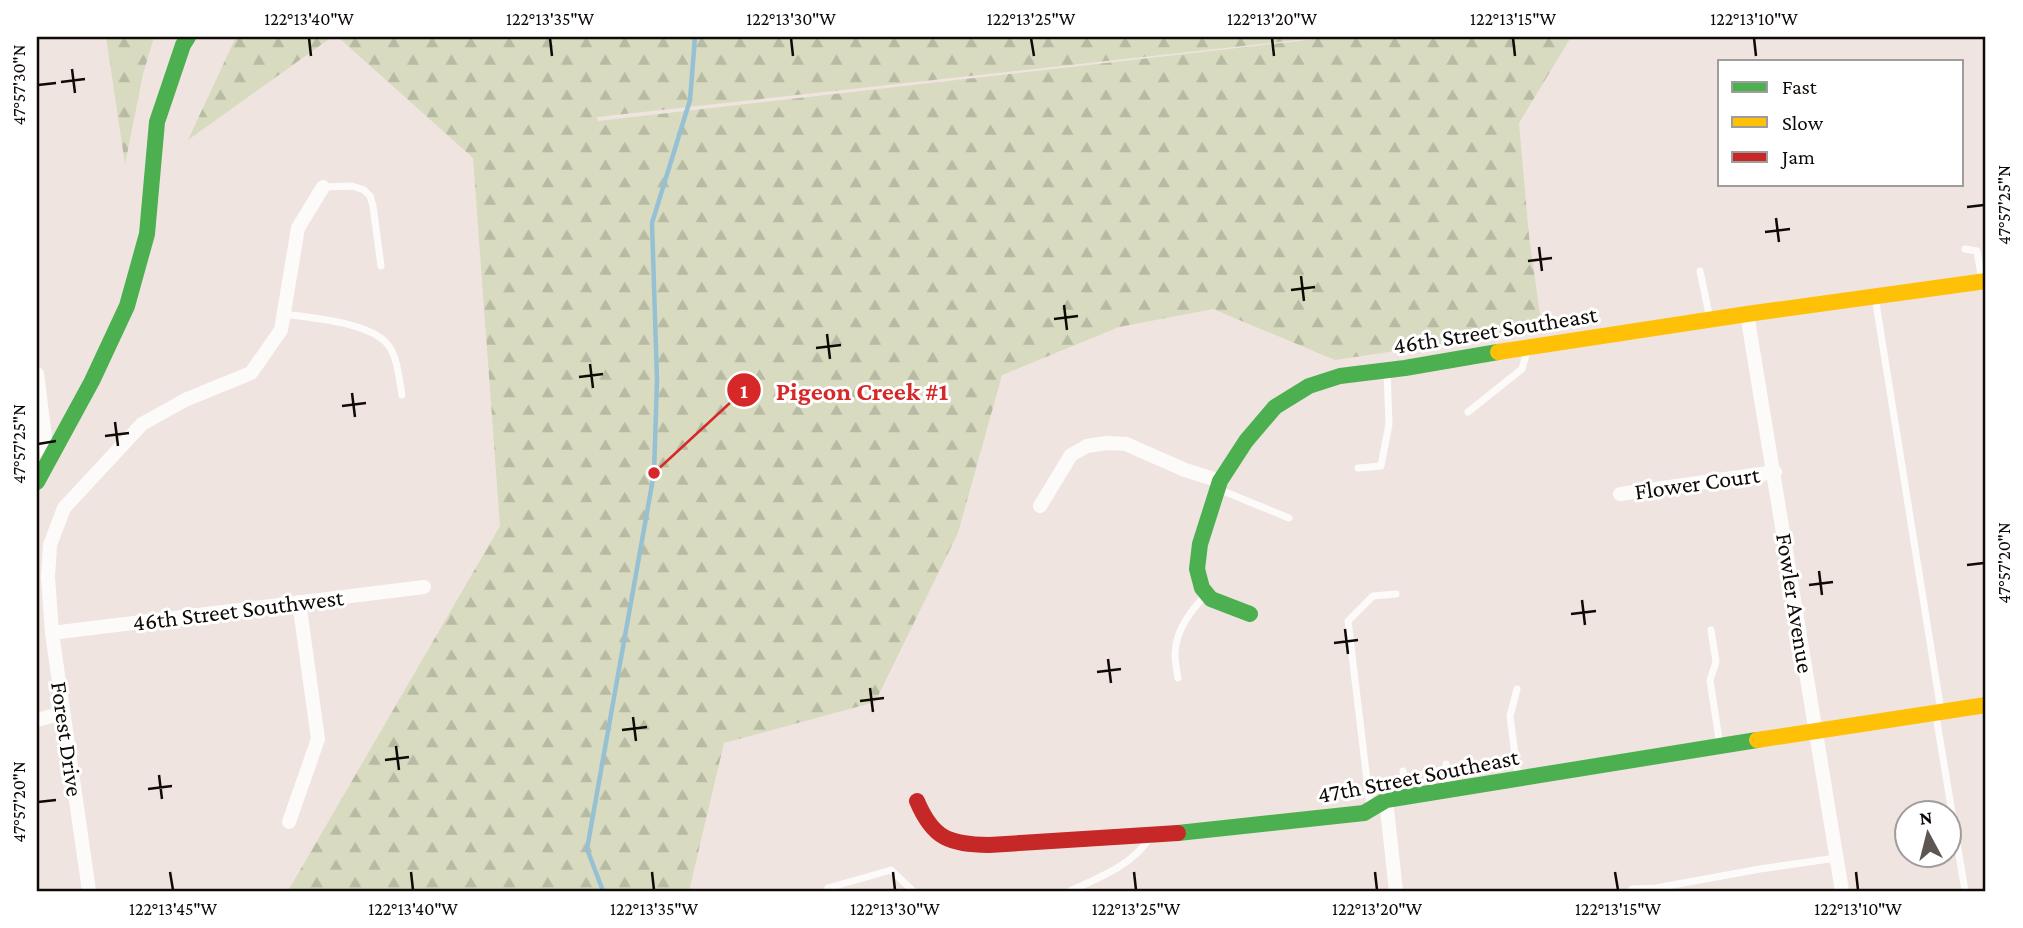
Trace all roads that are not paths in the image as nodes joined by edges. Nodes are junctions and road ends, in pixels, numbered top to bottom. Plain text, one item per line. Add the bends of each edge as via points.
1 (188, 37) edge
2 (323, 187) joint
3 (1965, 249) dead end
4 (381, 266) dead end
5 (1700, 271) dead end
6 (1984, 282) edge
7 (1875, 297) junction
8 (283, 314) junction
9 (1747, 314) junction
10 (1710, 320) junction
11 (1528, 347) junction
12 (1387, 370) junction
13 (37, 374) edge
14 (402, 395) dead end
15 (1468, 412) dead end
16 (48, 461) junction
17 (1358, 468) dead end
18 (1775, 472) junction
19 (37, 482) edge
20 (1219, 485) junction
21 (1620, 494) dead end
22 (1040, 506) dead end
23 (1289, 518) dead end
24 (424, 587) dead end
25 (1207, 594) junction
26 (1396, 594) dead end
27 (299, 602) junction
28 (1250, 614) dead end
29 (1711, 630) dead end
30 (52, 633) junction
31 (1178, 678) dead end
32 (1517, 689) dead end
33 (1986, 705) edge
34 (1939, 712) junction
35 (63, 713) junction
36 (37, 720) edge
37 (1814, 731) junction
38 (1720, 746) junction
39 (1446, 764) dead end
40 (1404, 771) dead end
41 (1518, 779) junction
42 (1450, 790) junction
43 (1407, 797) junction
44 (1386, 800) junction
45 (917, 801) dead end
46 (1370, 808) junction
47 (289, 822) dead end
48 (1152, 836) junction
49 (1836, 858) junction
50 (828, 888) dead end
51 (1632, 889) dead end
52 (89, 891) edge
53 (913, 891) edge
54 (1070, 891) edge
55 (1396, 891) edge
56 (1842, 891) edge
57 (1965, 891) edge

1 - 16 street via 157,121 148,234 127,306
2 - 4 lane via 352,186 370,195
2 - 8 street, Forest Drive via 298,228
3 - 6 lane via 1976,251
5 - 10 lane
6 - 7 street, 46th Street Southeast
7 - 9 street, 46th Street Southeast
7 - 34 lane
8 - 14 lane via 326,320 381,338 390,347
8 - 30 street, Forest Drive via 281,330 251,373 185,400 142,424 64,508 50,545
9 - 10 street, 46th Street Southeast
9 - 18 street, Fowler Avenue
10 - 11 street, 46th Street Southeast
11 - 12 street, 46th Street Southeast
11 - 15 lane via 1522,369
12 - 17 lane via 1389,424 1381,466
12 - 20 street, 46th Street Southeast via 1330,379 1275,407 1246,440
13 - 16 street
16 - 19 street
18 - 21 street, Flower Court
18 - 37 street, Fowler Avenue
20 - 22 street via 1126,444 1107,443 1071,454
20 - 23 lane
20 - 25 street, 46th Street Southeast via 1200,544 1198,569
24 - 27 street, 46th Street Southwest
25 - 28 street
25 - 31 lane via 1180,632 1174,654
26 - 46 lane via 1373,596 1348,621
27 - 30 street, 46th Street Southwest
27 - 47 street via 318,739
29 - 38 lane via 1716,662 1710,680
30 - 35 street, Forest Drive
32 - 41 lane via 1510,716
33 - 34 street, 47th Street Southeast
34 - 37 street, 47th Street Southeast
34 - 57 lane
35 - 36 street
35 - 52 street, Forest Drive
37 - 38 street, 47th Street Southeast
37 - 49 street, Fowler Avenue
38 - 41 street, 47th Street Southeast
39 - 42 lane
40 - 43 lane
41 - 42 street, 47th Street Southeast
42 - 43 street, 47th Street Southeast
43 - 44 street, 47th Street Southeast
44 - 46 street, 47th Street Southeast
44 - 55 street
45 - 48 street, 47th Street Southeast via 934,832 965,844
46 - 48 street, 47th Street Southeast via 1364,813
48 - 54 lane via 1129,861
49 - 51 lane
49 - 56 street, Fowler Avenue
50 - 53 lane via 891,870

